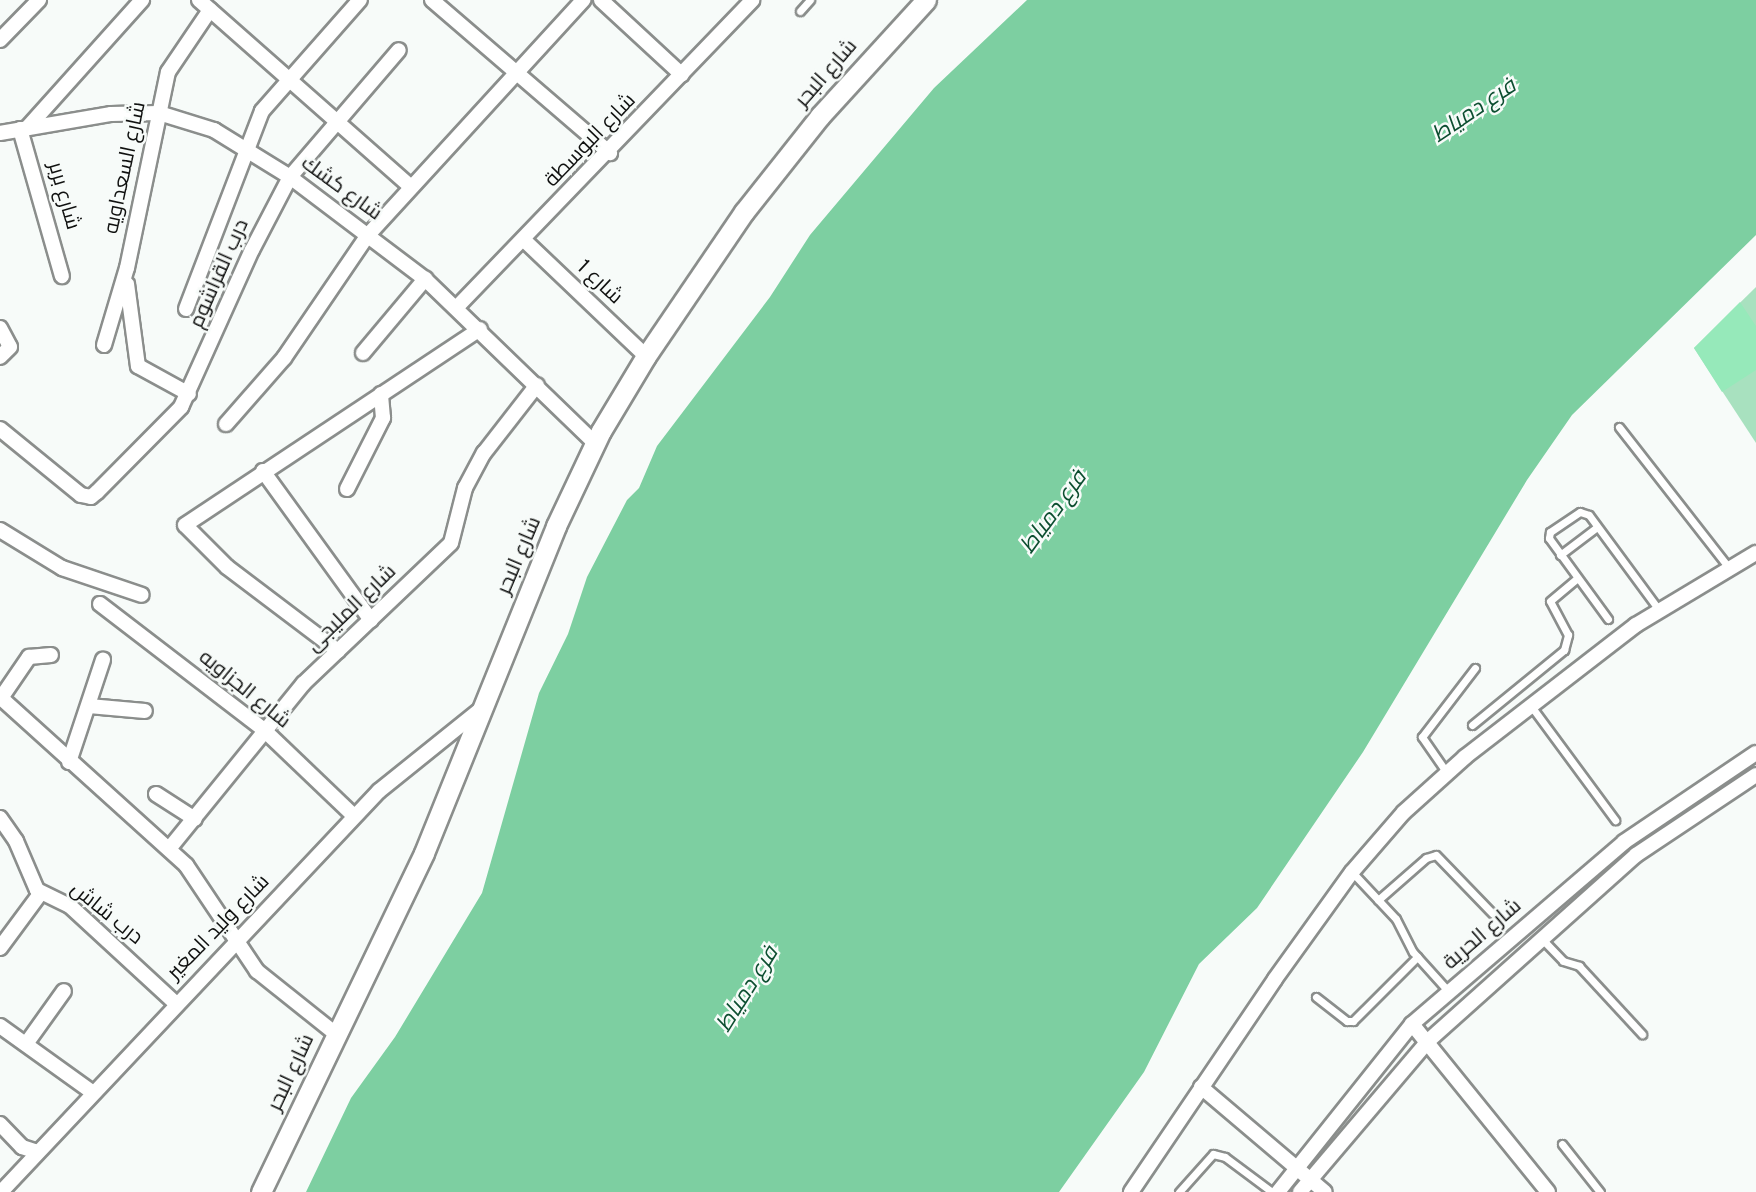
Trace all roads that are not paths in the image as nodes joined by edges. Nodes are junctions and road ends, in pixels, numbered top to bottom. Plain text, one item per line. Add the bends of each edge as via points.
1 (142, 0) edge
2 (360, 0) edge
3 (432, 0) edge
4 (583, 0) edge
5 (601, 0) edge
6 (752, 0) edge
7 (810, 0) edge
8 (925, 0) edge
9 (35, 1) edge
10 (204, 5) edge
11 (800, 11) dead end
12 (0, 40) edge
13 (399, 50) dead end
14 (515, 73) junction
15 (682, 75) junction
16 (289, 79) junction
17 (159, 113) junction
18 (335, 120) junction
19 (24, 128) junction
20 (0, 133) edge
21 (244, 148) junction
22 (610, 153) junction
23 (290, 177) junction
24 (411, 187) junction
25 (368, 234) junction
26 (524, 240) junction
27 (127, 268) junction
28 (62, 276) dead end
29 (425, 279) junction
30 (457, 307) junction
31 (186, 309) dead end
32 (0, 328) edge
33 (480, 329) junction
34 (104, 345) dead end
35 (363, 353) dead end
36 (646, 356) junction
37 (0, 357) edge
38 (537, 385) junction
39 (189, 394) junction
40 (381, 394) junction
41 (226, 424) dead end
42 (1619, 428) dead end
43 (0, 429) edge
44 (595, 443) junction
45 (263, 471) junction
46 (347, 489) dead end
47 (1597, 527) junction
48 (0, 530) edge
49 (1756, 553) edge
50 (1560, 555) junction
51 (1729, 568) junction
52 (1577, 578) junction
53 (142, 595) dead end
54 (100, 604) dead end
55 (1659, 610) junction
56 (1608, 619) dead end
57 (371, 620) junction
58 (338, 651) junction
59 (51, 655) dead end
60 (103, 660) dead end
61 (1475, 668) dead end
62 (1, 697) edge
63 (89, 706) junction
64 (1531, 706) junction
65 (481, 709) junction
66 (145, 711) dead end
67 (1472, 725) dead end
68 (264, 730) junction
69 (1756, 753) edge
70 (68, 762) junction
71 (1447, 773) junction
72 (1756, 775) edge
73 (156, 793) dead end
74 (354, 816) junction
75 (0, 818) edge
76 (195, 818) junction
77 (1615, 820) dead end
78 (1624, 842) junction
79 (169, 849) junction
80 (1636, 855) junction
81 (1352, 872) junction
82 (40, 894) junction
83 (1378, 900) junction
84 (1492, 913) dead end
85 (1522, 929) junction
86 (1539, 941) junction
87 (234, 942) junction
88 (0, 948) edge
89 (1417, 957) junction
90 (64, 991) dead end
91 (1449, 992) junction
92 (1316, 996) dead end
93 (175, 1003) junction
94 (1412, 1024) junction
95 (0, 1026) edge
96 (336, 1034) junction
97 (1642, 1034) dead end
98 (1428, 1041) junction
99 (26, 1044) junction
100 (1201, 1087) junction
101 (92, 1092) junction
102 (0, 1124) edge
103 (1327, 1129) junction
104 (1344, 1143) junction
105 (1562, 1144) dead end
106 (37, 1152) junction
107 (1296, 1167) junction
108 (1310, 1178) junction
109 (1, 1192) edge
110 (261, 1192) edge
111 (1131, 1192) edge
112 (1179, 1192) edge
113 (1272, 1192) edge
114 (1278, 1192) edge
115 (1300, 1192) edge
116 (1325, 1192) edge
117 (1548, 1192) edge
118 (1600, 1192) edge

1 - 19 street
2 - 16 street
3 - 14 street
4 - 14 street
5 - 15 street
6 - 15 street, شارع البوسطة
7 - 11 lane
8 - 36 street, شارع البحر via 820,116 744,212
9 - 12 street
10 - 16 street
10 - 17 street, شارع السعداويه via 168,72
13 - 18 street, درب القراشوم
14 - 22 street
14 - 24 street
15 - 22 street, شارع البوسطة
16 - 18 street
16 - 21 street via 262,111
17 - 19 street, شارع كشك via 111,114
17 - 21 street, شارع كشك via 195,121
17 - 27 street, شارع السعداويه
18 - 23 street, درب القراشوم
18 - 24 street
19 - 20 street, شارع كشك
19 - 28 street, شارع بربر
21 - 23 street, شارع كشك
21 - 31 street
22 - 26 street, شارع البوسطة
23 - 25 street, شارع كشك
23 - 39 street, درب القراشوم via 252,250
24 - 25 street
25 - 29 street, شارع كشك
25 - 41 street via 284,358
26 - 30 street, شارع البوسطة
26 - 36 street, شارع 1
27 - 34 street, شارع السعداويه
27 - 39 street via 128,313 138,366
29 - 30 street, شارع كشك
29 - 35 street
30 - 33 street, شارع كشك
32 - 37 street via 10,348
33 - 38 street, شارع كشك
33 - 40 street
36 - 44 street, شارع البحر
38 - 44 street, شارع كشك
38 - 57 street, شارع المليجى via 484,453 465,488 456,537
39 - 43 street, درب القراشوم via 173,416 91,497 74,490
40 - 45 street
40 - 46 street via 383,418
42 - 51 lane
44 - 65 street, شارع البحر
45 - 57 street
45 - 58 street via 187,523 186,529 227,567
47 - 50 lane
47 - 50 lane via 1586,513 1577,513 1550,532 1550,541
47 - 55 lane
48 - 53 street via 62,568
49 - 51 street
50 - 52 lane
51 - 55 street
52 - 56 lane
52 - 67 lane via 1550,601 1567,635 1564,650
54 - 68 street, شارع الجزاويه
55 - 64 street
57 - 58 street, شارع المليجى
58 - 68 street, شارع المليجى
59 - 62 street via 29,657
60 - 63 street
61 - 71 lane via 1423,733 1424,743
62 - 70 street
63 - 66 street
63 - 70 street
64 - 71 street
64 - 77 lane
65 - 74 street, شارع وليد المغير
65 - 96 street, شارع البحر via 424,853
68 - 74 street, شارع الجزاويه
68 - 76 street, شارع المليجى
69 - 78 street, شارع الحرية
70 - 79 street
71 - 81 street via 1404,812
72 - 80 street, شارع الحرية
73 - 76 street
74 - 87 street, شارع وليد المغير
75 - 82 street, درب شاش
76 - 79 street, شارع المليجى
78 - 80 street
78 - 85 street, شارع الحرية
79 - 87 street via 200,880
80 - 86 street, شارع الحرية
81 - 83 lane
81 - 100 street
82 - 88 street
82 - 93 street, درب شاش via 70,906
83 - 84 lane via 1426,858 1436,855
83 - 89 lane via 1399,923
85 - 86 street
85 - 91 street, شارع الحرية
86 - 97 lane via 1563,961 1581,968
86 - 98 street, شارع الحرية
87 - 93 street, شارع وليد المغير
87 - 96 street via 257,971
89 - 91 lane
89 - 92 lane via 1353,1021
90 - 99 street
91 - 94 street, شارع الحرية
93 - 101 street, شارع وليد المغير
94 - 98 street
94 - 103 street, شارع الحرية
95 - 99 street
96 - 110 street, شارع البحر
98 - 104 street, شارع الحرية
98 - 117 street
99 - 101 street
100 - 107 street
100 - 111 street
101 - 106 street, شارع وليد المغير
102 - 106 street via 22,1147
103 - 104 street
103 - 107 street, شارع الحرية
104 - 108 street, شارع الحرية
105 - 118 lane
106 - 109 street, شارع وليد المغير
107 - 108 street
107 - 114 street, شارع الحرية
108 - 115 street, شارع الحرية
108 - 116 street
112 - 113 lane via 1213,1154 1225,1157

